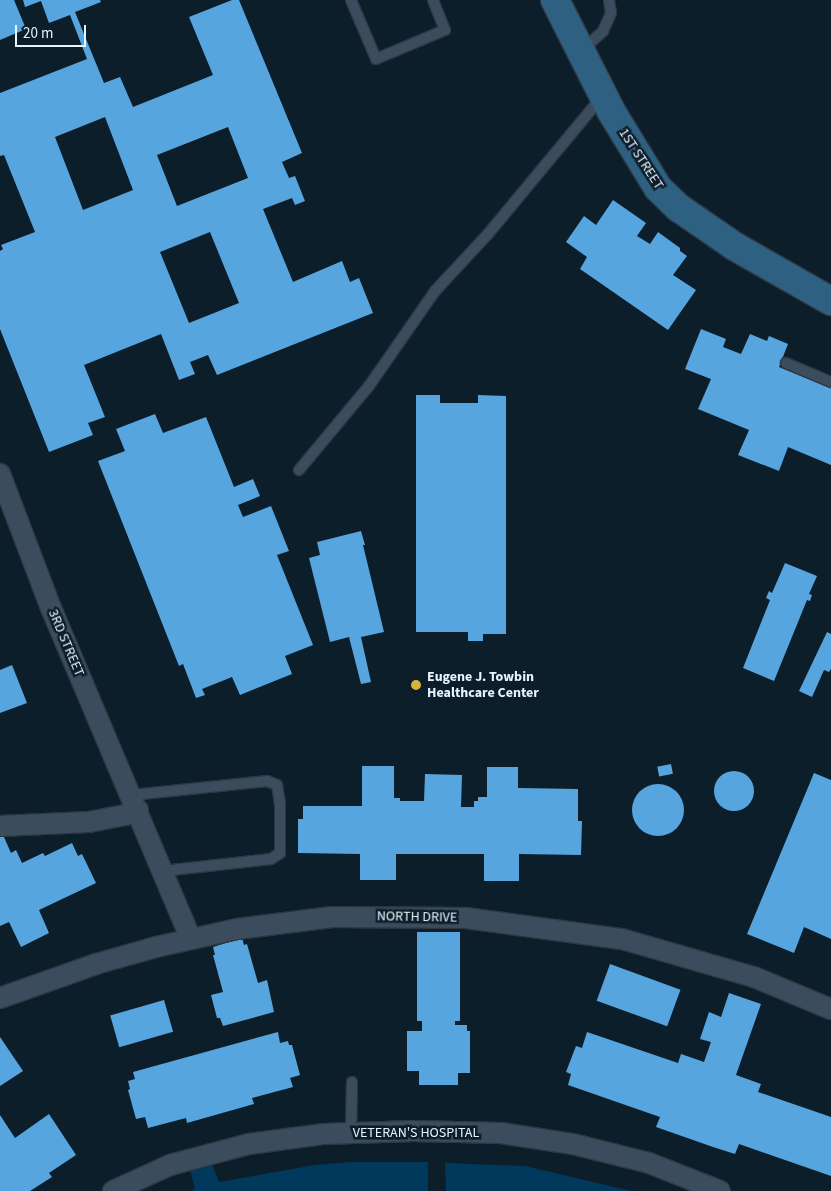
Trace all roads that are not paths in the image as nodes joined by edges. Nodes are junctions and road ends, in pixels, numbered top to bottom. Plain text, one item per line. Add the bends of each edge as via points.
1 (351, 0) edge
2 (433, 0) edge
3 (555, 0) edge
4 (609, 0) edge
5 (581, 52) junction
6 (603, 96) junction
7 (831, 301) edge
8 (786, 363) dead end
9 (831, 382) edge
10 (299, 470) dead end
11 (0, 474) edge
12 (135, 803) junction
13 (0, 826) edge
14 (163, 871) junction
15 (191, 939) junction
16 (0, 998) edge
17 (831, 1008) edge
18 (352, 1082) dead end
19 (352, 1133) junction
20 (113, 1191) edge
21 (720, 1191) edge

1 - 2 lane via 376,59 445,30
3 - 5 street, 1ST STREET
4 - 5 lane via 611,13 603,31
5 - 6 street, 1ST STREET
6 - 7 street, 1ST STREET via 638,160 658,188 679,208 762,264
6 - 10 lane via 488,234 435,291 370,386
8 - 9 lane
11 - 12 street, 3RD STREET via 51,608
12 - 13 street via 126,815 89,822
12 - 14 street, 3RD STREET
12 - 14 lane via 267,782 277,786 280,852 271,859
14 - 15 street, 3RD STREET
15 - 16 street, NORTH DRIVE via 96,964
15 - 17 street, NORTH DRIVE via 237,929 332,917 466,918 622,939 754,977
18 - 19 lane
19 - 20 street, VETERAN'S HOSPITAL via 249,1144 170,1165
19 - 21 street, VETERAN'S HOSPITAL via 501,1133 573,1144 649,1163

